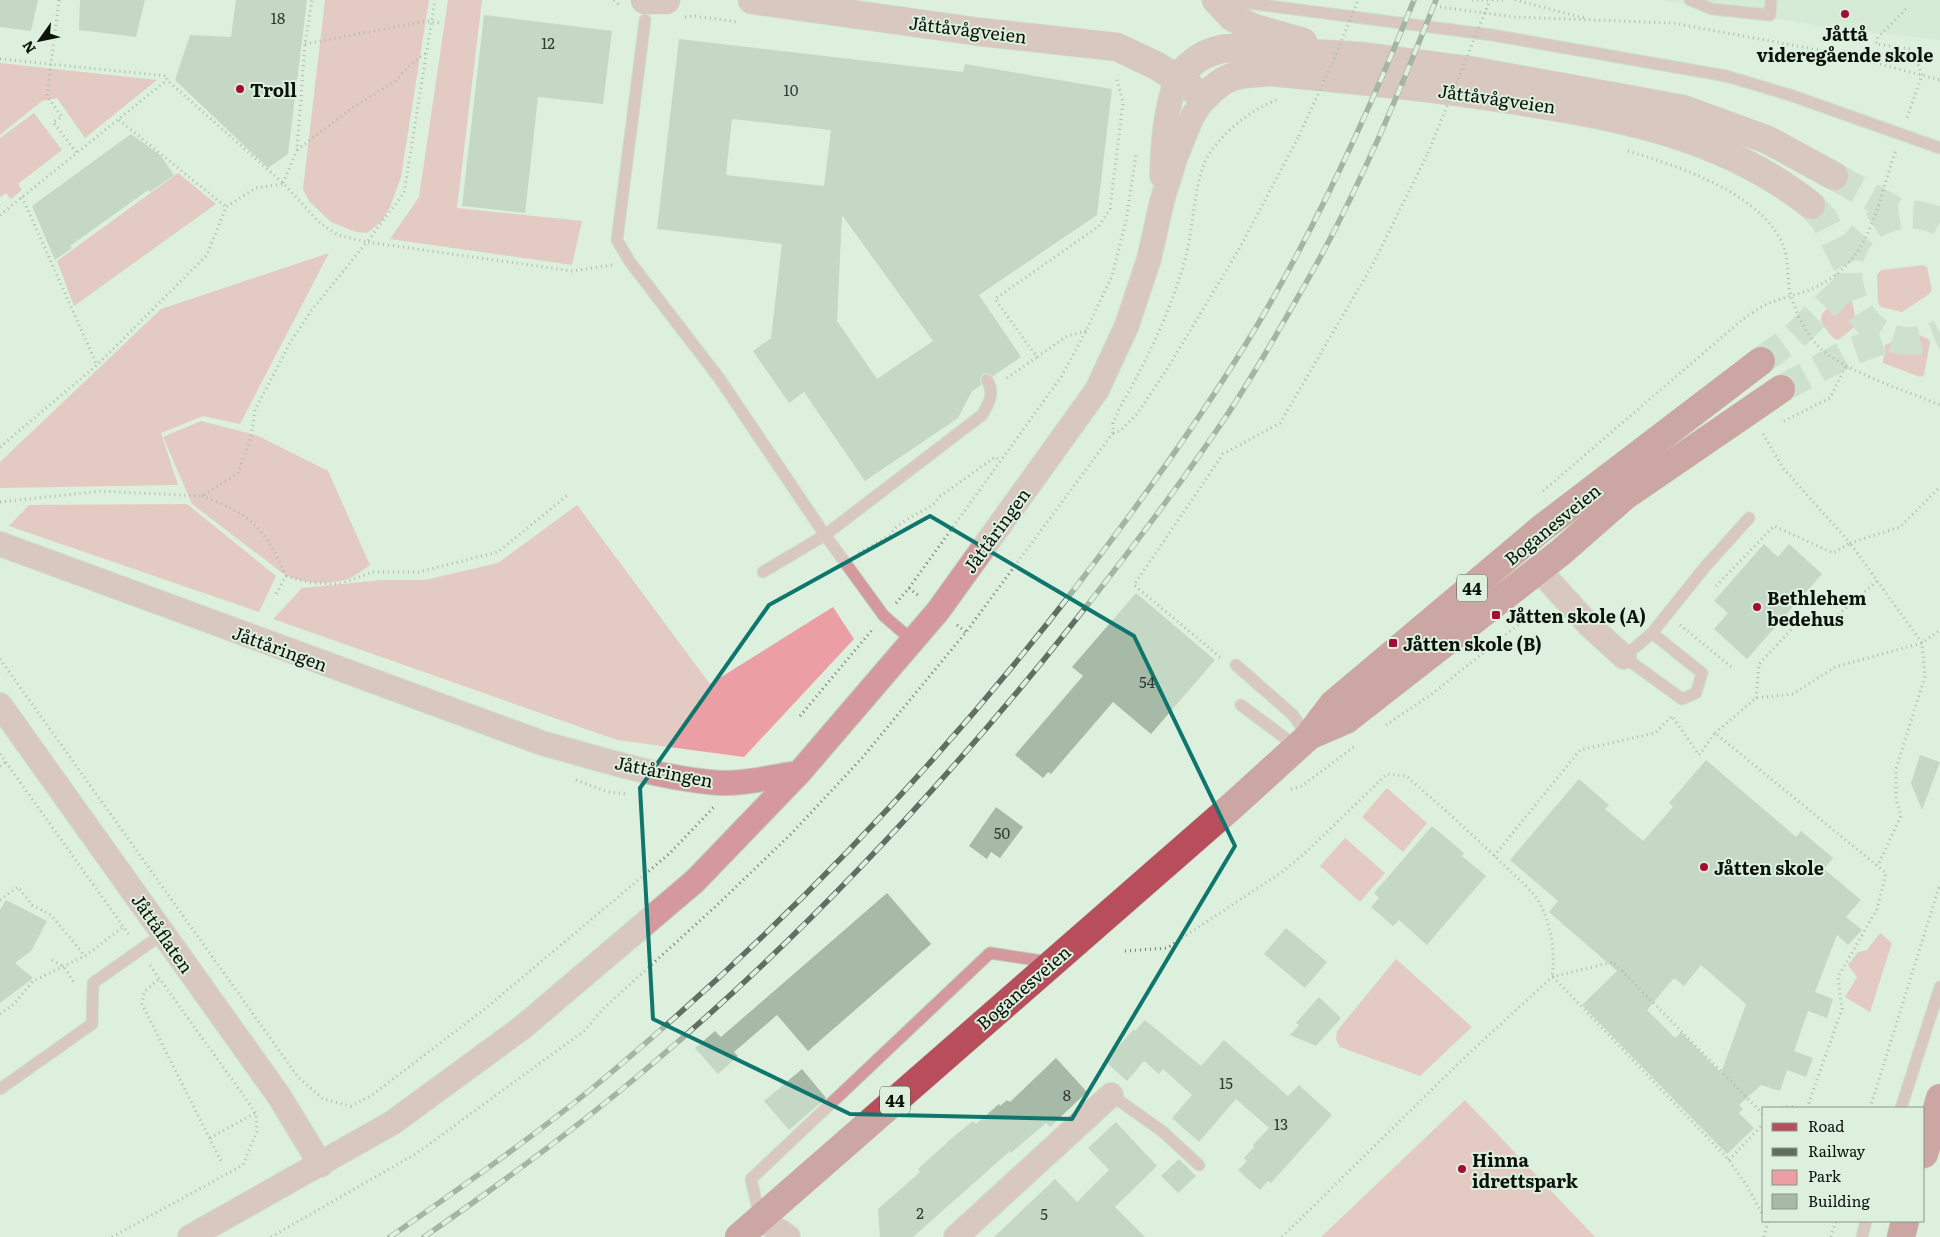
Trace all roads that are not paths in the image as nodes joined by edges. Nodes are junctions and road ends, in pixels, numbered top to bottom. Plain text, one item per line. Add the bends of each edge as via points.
1 (666, 0) edge
2 (752, 0) edge
3 (1216, 0) edge
4 (1224, 0) edge
5 (1690, 0) edge
6 (1771, 0) edge
7 (645, 10) edge
8 (1360, 56) junction
9 (1177, 78) junction
10 (1206, 97) junction
11 (1940, 148) edge
12 (1834, 176) tunnel mouth
13 (1162, 201) junction
14 (1811, 204) tunnel mouth
15 (1761, 361) tunnel mouth
16 (987, 380) dead end
17 (1781, 389) tunnel mouth
18 (1749, 518) dead end
19 (825, 535) junction
20 (0, 544) edge
21 (1538, 569) junction
22 (763, 572) dead end
23 (1652, 633) junction
24 (913, 641) junction
25 (1624, 656) junction
26 (1236, 665) road end
27 (1241, 704) dead end
28 (0, 705) edge
29 (1302, 742) junction
30 (800, 773) junction
31 (164, 933) junction
32 (1051, 963) junction
33 (1940, 987) edge
34 (0, 1089) edge
35 (1110, 1095) joint
36 (1940, 1098) edge
37 (1901, 1107) edge
38 (1925, 1150) edge
39 (321, 1165) junction
40 (1199, 1166) dead end
41 (760, 1218) junction
42 (1866, 1222) edge
43 (1905, 1222) edge
44 (190, 1237) edge
45 (738, 1237) edge
46 (788, 1237) edge
47 (956, 1237) edge
48 (1862, 1237) edge
49 (1901, 1237) edge

1 - 7 street
2 - 9 street, Jåttåvågveien via 980,32 1117,47
3 - 8 street, Jåttåvågveien via 1232,17 1254,28
4 - 11 lane via 1492,35 1726,76
5 - 6 lane via 1712,9 1770,15
7 - 19 lane via 617,240 630,262 719,378
8 - 9 street, Jåttåvågveien via 1218,49 1200,56
8 - 12 street, Jåttåvågveien via 1474,71 1683,109 1768,140
9 - 10 street, Jåttåvågveien
9 - 13 street, Jåttåringen via 1167,106 1163,135
10 - 13 street, Jåttåringen via 1192,116
10 - 14 street, Jåttåvågveien via 1224,79 1238,74 1270,72 1468,93 1573,109 1643,123 1720,152 1773,177
13 - 24 street, Jåttåringen via 1150,259 1130,316 1097,390
15 - 29 main road, Boganesveien / 44 via 1542,528 1333,704
16 - 19 lane via 992,388 991,398 982,415
17 - 21 main road, Boganesveien / 44 via 1625,496
18 - 23 lane
19 - 22 lane
19 - 24 lane via 884,616
20 - 30 street, Jåttåringen via 542,743 709,782 738,782
21 - 25 street
21 - 29 main road, Boganesveien / 44 via 1346,720
23 - 25 lane
23 - 25 lane via 1702,673 1696,693 1682,699
24 - 30 street, Jåttåringen
26 - 29 lane via 1293,715
27 - 29 lane
28 - 31 street, Jåttåflaten
29 - 32 main road, Boganesveien / 44
30 - 39 street via 695,881 530,1021 392,1123
31 - 34 lane via 93,983 92,1024
31 - 39 street, Jåttåflaten via 279,1096
32 - 41 main road, Boganesveien / 44
32 - 41 lane via 990,953 751,1179
33 - 37 lane
35 - 40 lane via 1162,1132
35 - 47 street
36 - 38 main road
39 - 44 street
41 - 45 main road, Boganesveien / 44
41 - 46 street
42 - 48 lane
43 - 49 main road

